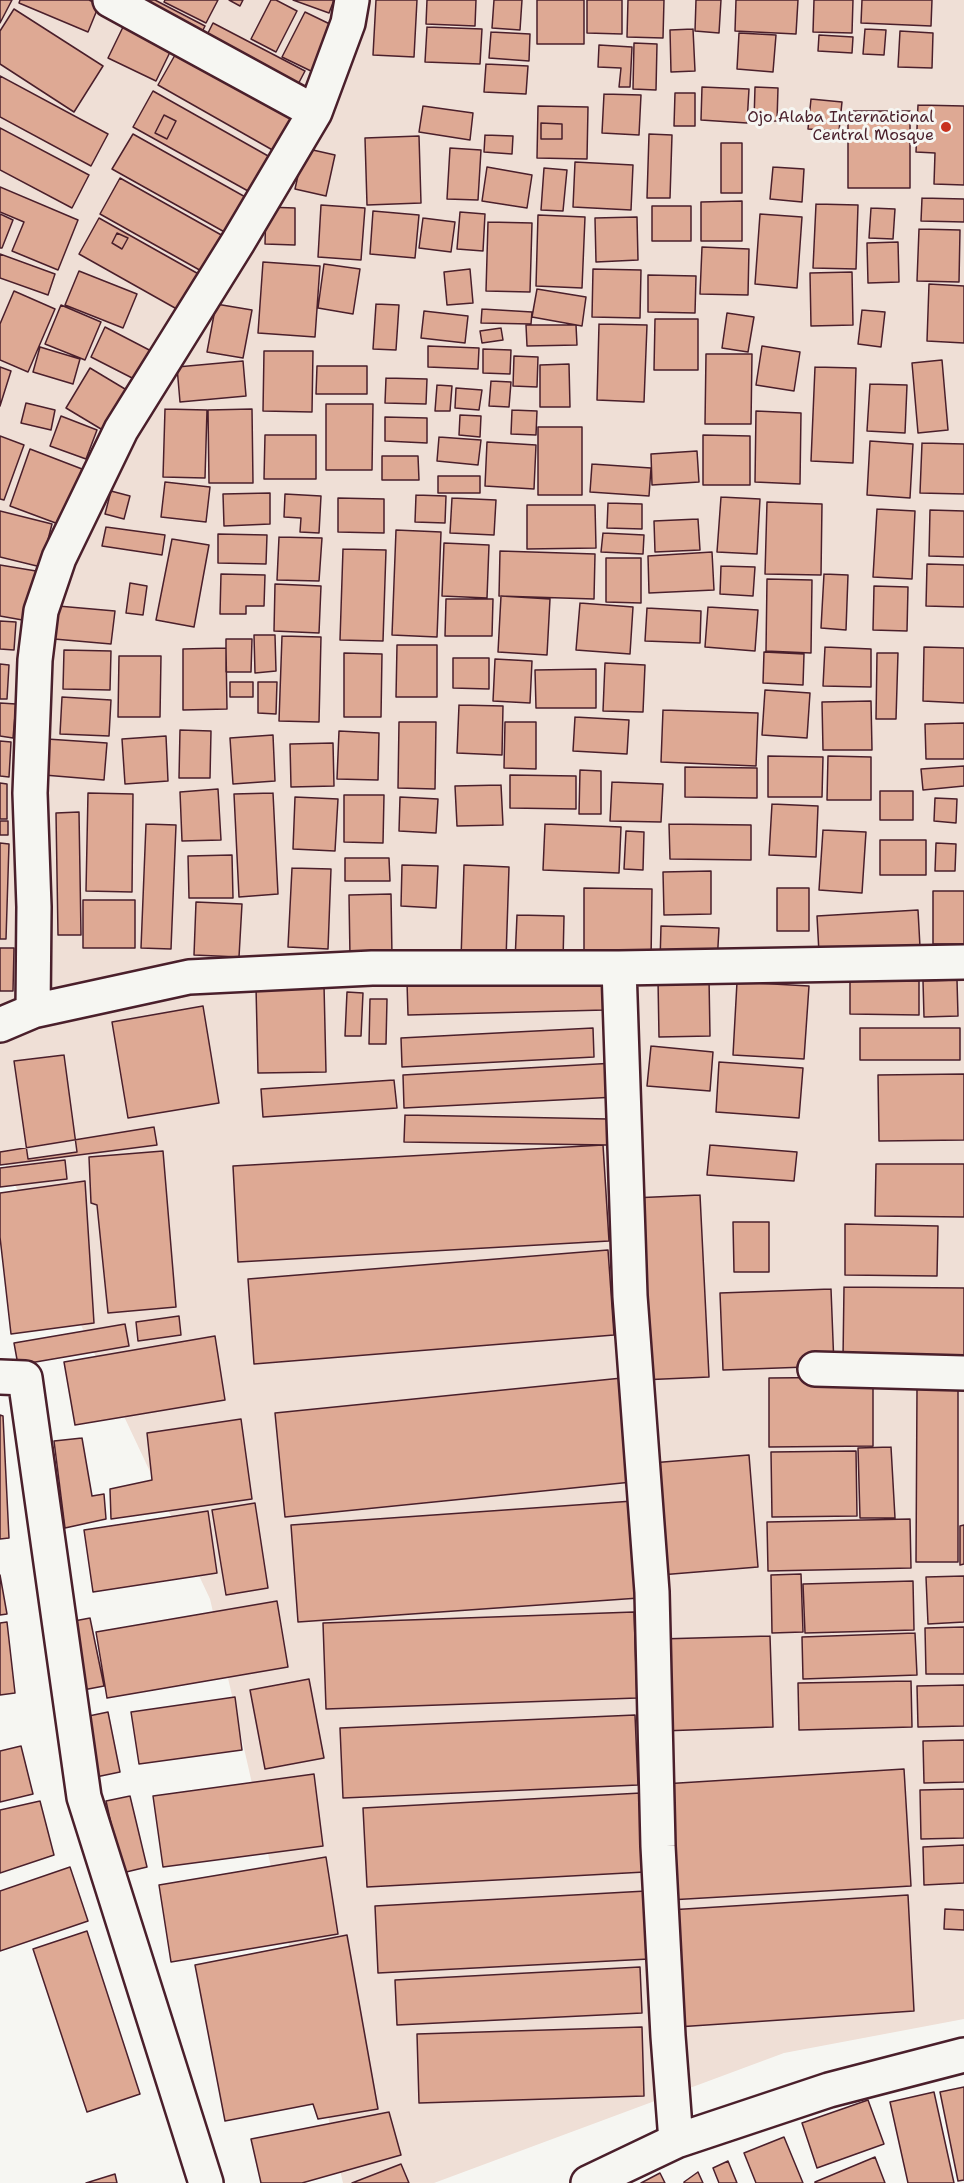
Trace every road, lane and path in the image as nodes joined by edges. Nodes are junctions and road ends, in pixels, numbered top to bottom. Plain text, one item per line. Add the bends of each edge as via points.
1 (110, 0) edge
2 (352, 0) edge
3 (315, 112) junction
4 (964, 962) edge
5 (618, 968) junction
6 (33, 1011) junction
7 (0, 1025) edge
8 (815, 1369) dead end
9 (964, 1373) edge
10 (0, 1377) edge
11 (964, 2055) edge
12 (676, 2141) junction
13 (206, 2183) edge
14 (588, 2183) edge

1 - 3 street
2 - 3 street via 348,23
3 - 6 street via 121,430 59,558 41,611 30,794
4 - 5 street
5 - 6 street via 372,968 189,977
5 - 12 street via 630,1296 652,1592 658,1846
6 - 7 street
8 - 9 street
10 - 13 street via 25,1378 84,1797
11 - 12 street via 829,2090
12 - 14 street

